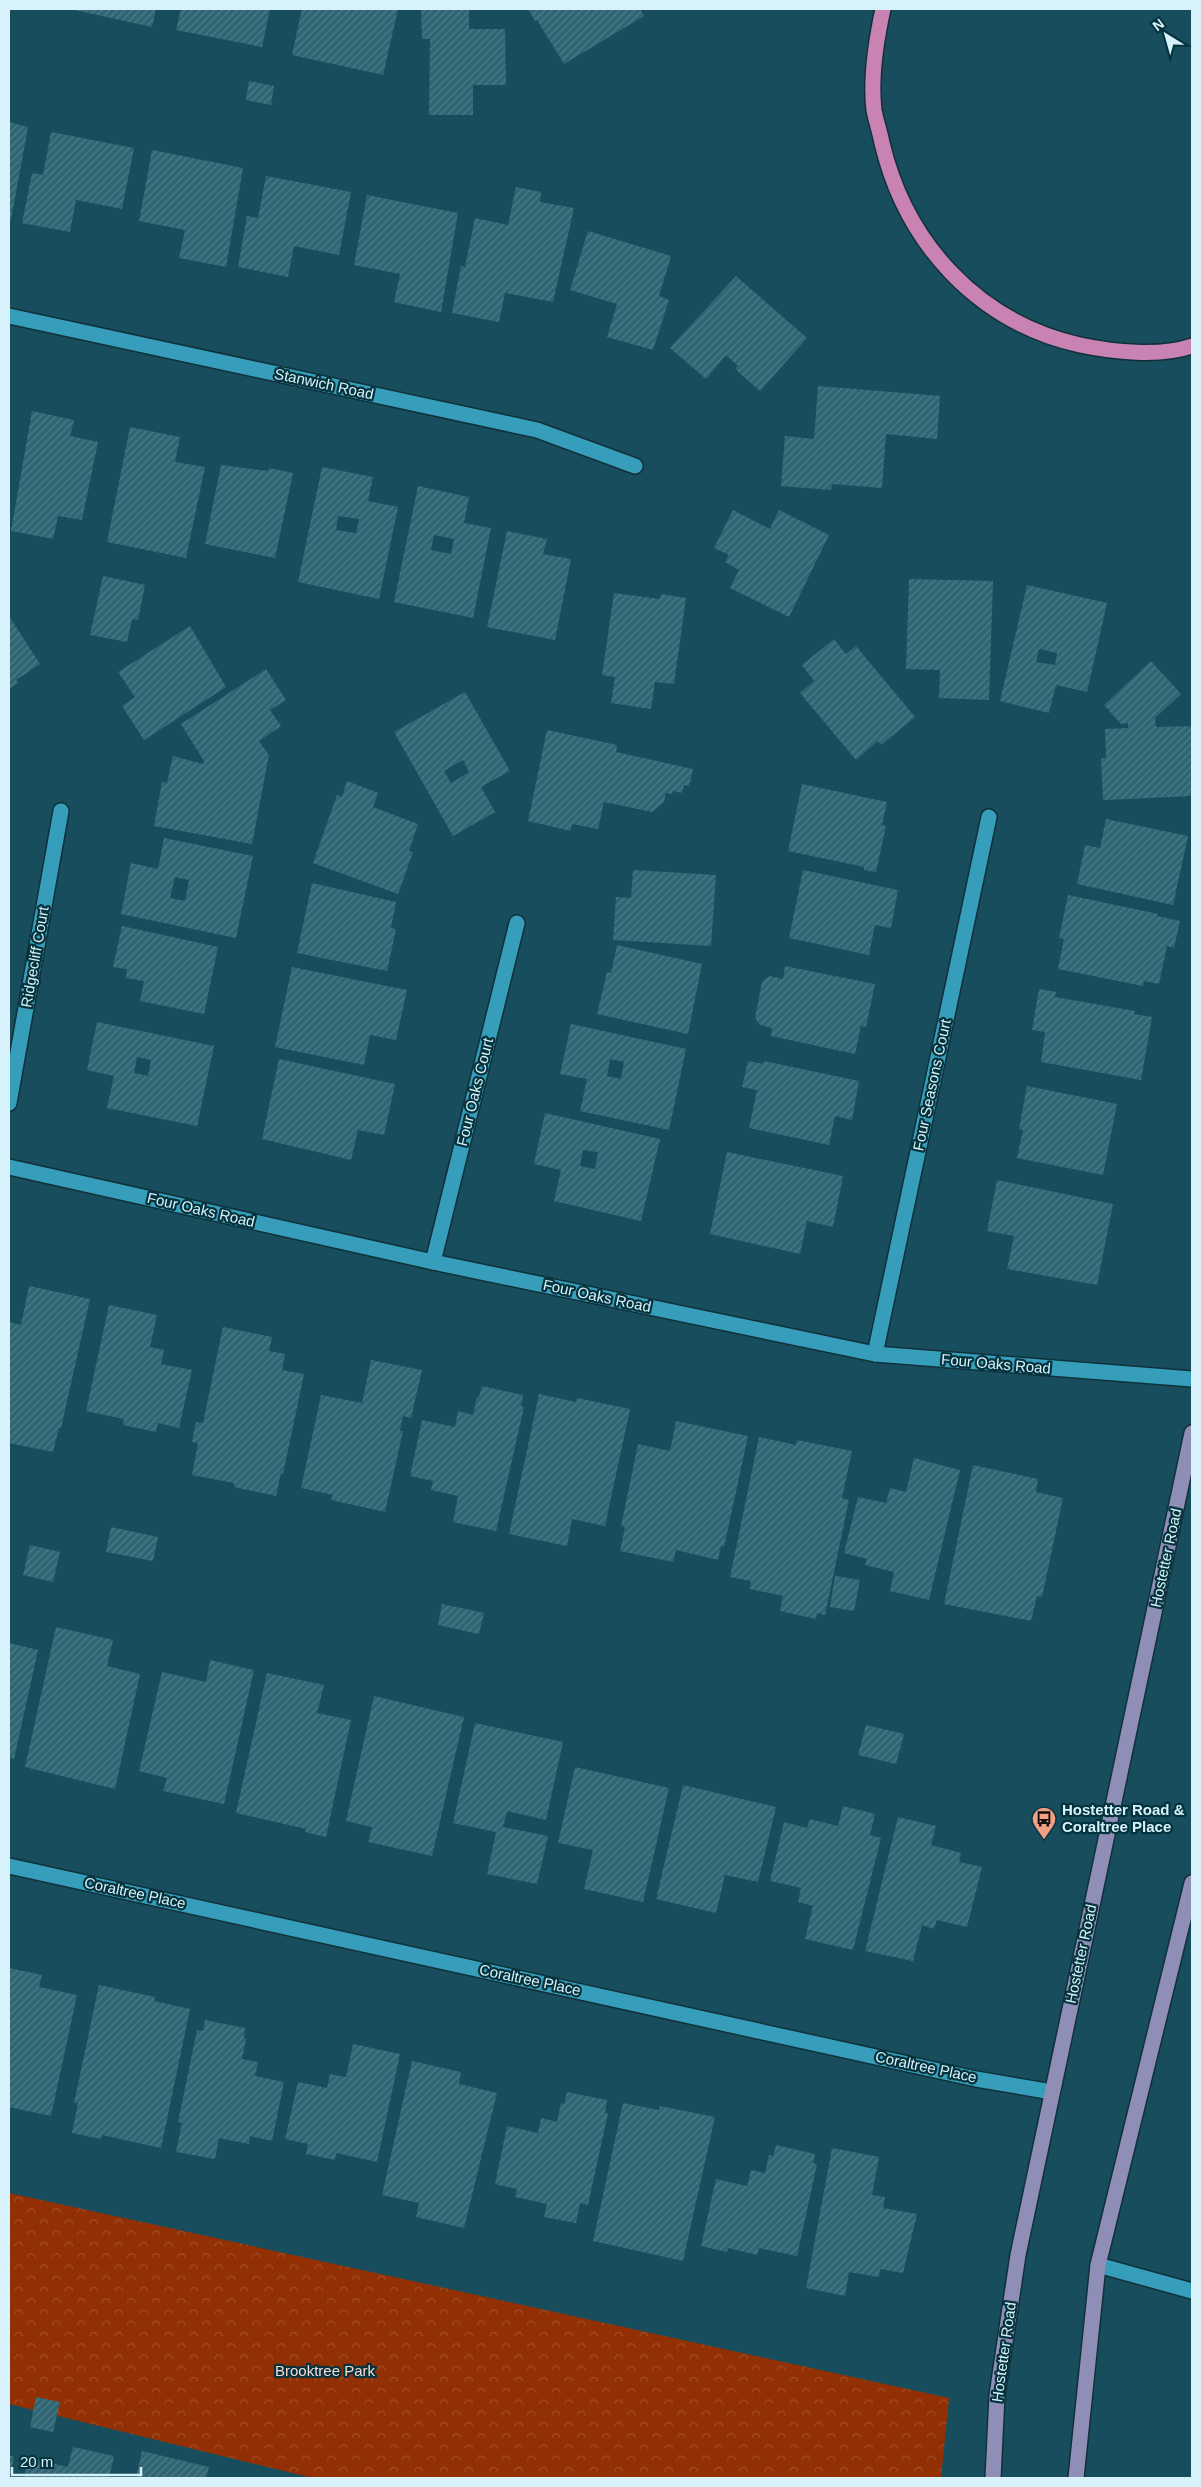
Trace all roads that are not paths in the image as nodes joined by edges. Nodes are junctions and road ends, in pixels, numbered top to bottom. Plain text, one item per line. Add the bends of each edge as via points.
1 (883, 9) edge
2 (9, 316) edge
3 (1192, 346) edge
4 (635, 466) dead end
5 (61, 811) dead end
6 (989, 817) dead end
7 (517, 923) dead end
8 (9, 1103) edge
9 (9, 1167) edge
10 (433, 1262) junction
11 (875, 1354) junction
12 (1192, 1379) edge
13 (1192, 1434) edge
14 (9, 1866) edge
15 (1192, 1883) edge
16 (1052, 2092) junction
17 (1098, 2265) junction
18 (1192, 2290) edge
19 (993, 2478) edge
20 (1076, 2478) edge

1 - 3 highway via 875,45 874,110 888,169 911,220 940,262 973,294 1010,319 1051,338 1098,349 1142,352
2 - 4 street, Stanwich Road via 537,430
5 - 8 street, Ridgecliff Court
6 - 11 street, Four Seasons Court
7 - 10 street, Four Oaks Court
9 - 10 street, Four Oaks Road
10 - 11 street, Four Oaks Road
11 - 12 street, Four Oaks Road
13 - 16 main road, Hostetter Road
14 - 16 street, Coraltree Place via 976,2079
15 - 17 main road
16 - 19 main road, Hostetter Road via 1018,2255 998,2395
17 - 18 street
17 - 20 main road

